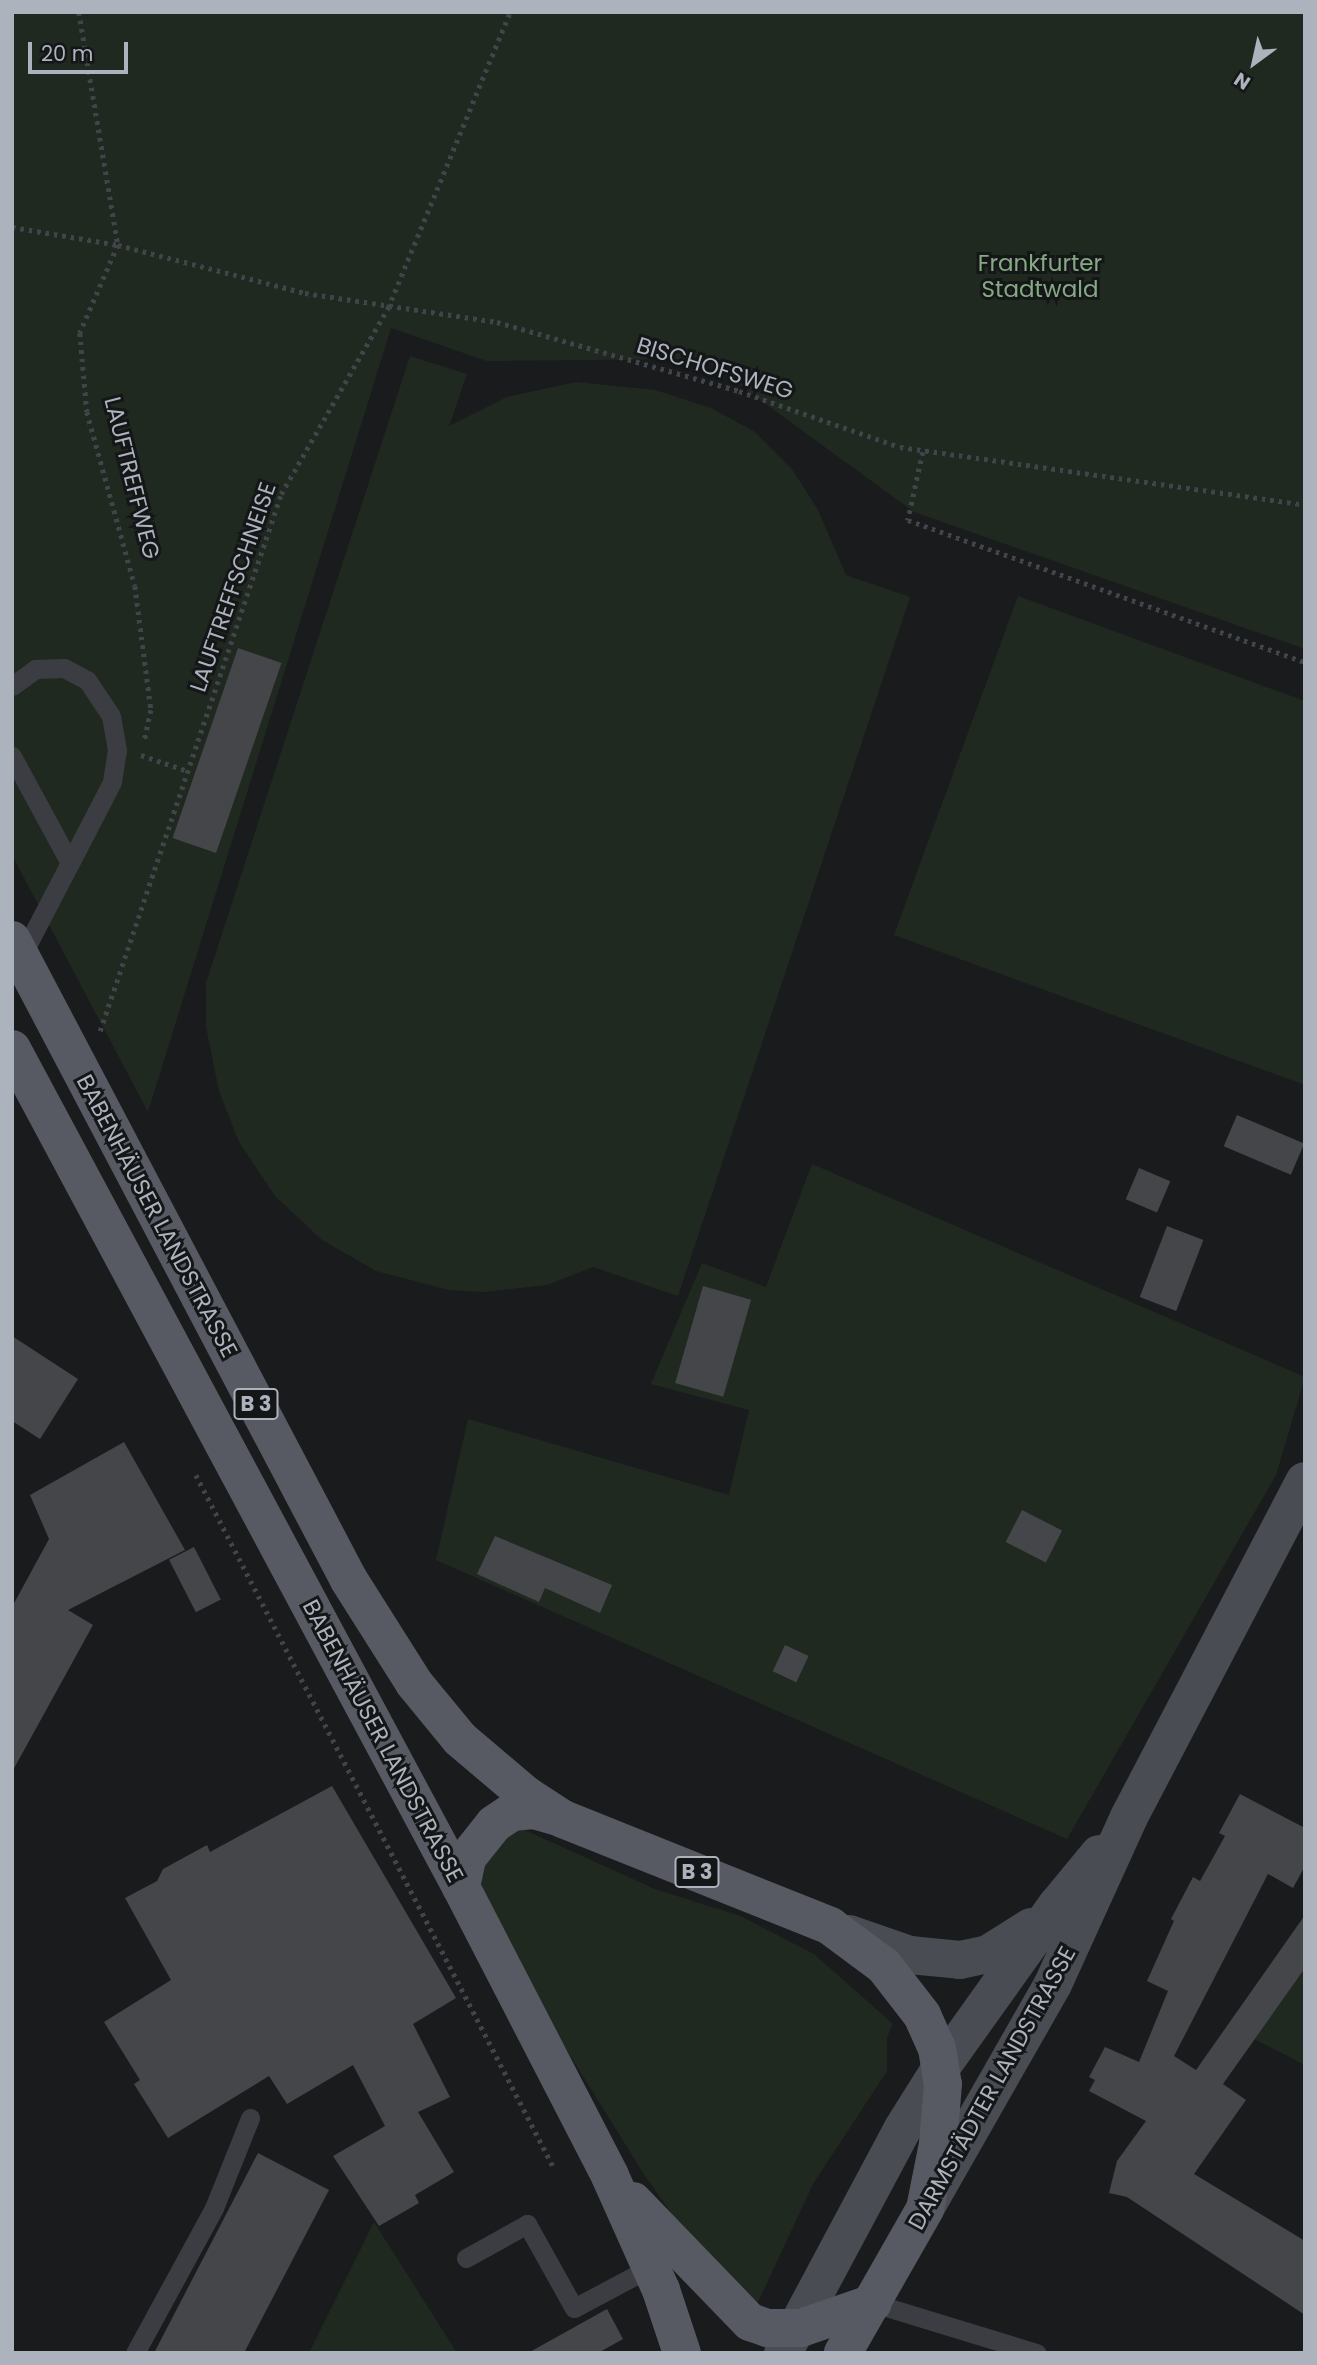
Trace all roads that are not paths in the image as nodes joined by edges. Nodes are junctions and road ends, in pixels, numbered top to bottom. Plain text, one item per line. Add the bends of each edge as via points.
1 (12, 686) edge
2 (12, 756) edge
3 (70, 863) junction
4 (17, 948) edge
5 (12, 1049) edge
6 (1304, 1485) edge
7 (1129, 1817) junction
8 (563, 1819) junction
9 (461, 1887) junction
10 (1056, 1905) junction
11 (830, 1926) junction
12 (942, 2066) junction
13 (250, 2118) dead end
14 (610, 2176) junction
15 (925, 2209) junction
16 (466, 2258) dead end
17 (650, 2267) junction
18 (873, 2303) junction
19 (789, 2340) edge
20 (135, 2353) edge
21 (682, 2353) edge
22 (843, 2353) edge
23 (1037, 2353) edge

1 - 3 lane via 35,669 64,668 86,680 111,716 117,750 111,782
2 - 3 lane
3 - 4 lane
4 - 8 main road, BABENHÄUSER LANDSTRASSE / B 3 via 348,1580 396,1657 460,1739 526,1795
5 - 9 main road, BABENHÄUSER LANDSTRASSE / B 3
6 - 7 main road, DARMSTÄDTER LANDSTRASSE
7 - 10 main road, DARMSTÄDTER LANDSTRASSE
7 - 15 main road, DARMSTÄDTER LANDSTRASSE via 1053,1984
8 - 9 main road, B 3 via 534,1810 512,1812 481,1837 467,1858
8 - 11 main road, BABENHÄUSER LANDSTRASSE / B 3
9 - 14 main road, BABENHÄUSER LANDSTRASSE / B 3
10 - 11 main road, BABENHÄUSER LANDSTRASSE via 1021,1936 988,1954 960,1960 881,1949
10 - 12 main road, DARMSTÄDTER LANDSTRASSE
11 - 12 main road, BABENHÄUSER LANDSTRASSE / B 3 via 884,1966 909,1996 930,2031
12 - 15 main road, BABENHÄUSER LANDSTRASSE / B 3 via 938,2144
12 - 19 main road, DARMSTÄDTER LANDSTRASSE
13 - 20 lane via 214,2208
14 - 17 main road, B 3
14 - 19 main road, B 3 via 736,2312
15 - 18 main road, DARMSTÄDTER LANDSTRASSE / B 3
16 - 17 lane via 527,2224 573,2308
17 - 21 main road, B 3
18 - 19 main road, B 3
18 - 22 main road, DARMSTÄDTER LANDSTRASSE / B 3
18 - 23 lane

